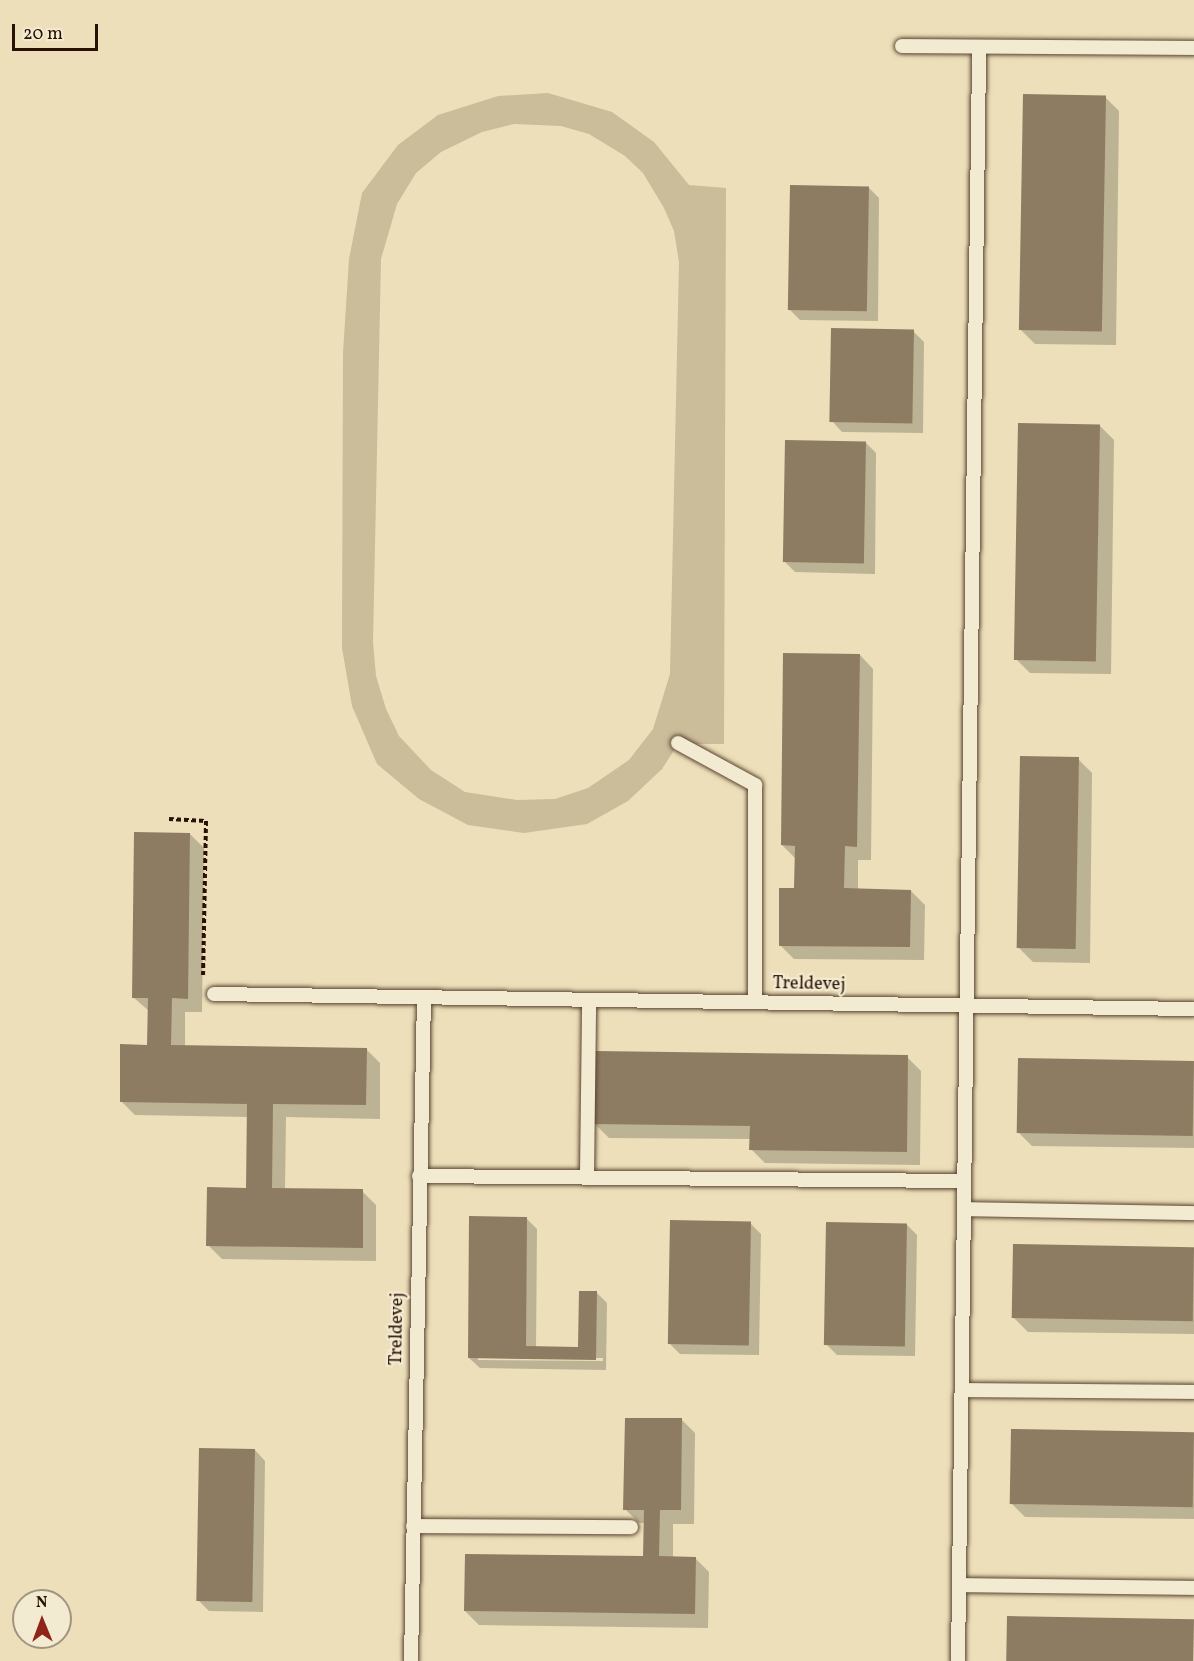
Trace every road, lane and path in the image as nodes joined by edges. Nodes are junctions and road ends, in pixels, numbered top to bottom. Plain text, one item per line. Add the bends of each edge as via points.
1 (902, 46) dead end
2 (979, 47) junction
3 (1194, 48) edge
4 (678, 743) dead end
5 (169, 819) dead end
6 (214, 994) joint
7 (424, 997) junction
8 (589, 1000) junction
9 (754, 1002) junction
10 (969, 1006) junction
11 (1194, 1009) edge
12 (419, 1176) junction
13 (587, 1176) junction
14 (964, 1181) junction
15 (964, 1209) junction
16 (1194, 1213) edge
17 (962, 1390) junction
18 (1194, 1392) edge
19 (413, 1526) junction
20 (631, 1527) dead end
21 (959, 1585) junction
22 (1194, 1588) edge
23 (411, 1661) edge
24 (958, 1661) edge

1 - 2 lane
2 - 3 lane
2 - 10 lane
4 - 9 lane via 755,785
5 - 6 path via 206,821 202,982
6 - 7 lane, Treldevej
7 - 8 lane, Treldevej
7 - 12 lane, Treldevej
8 - 9 lane, Treldevej
8 - 13 lane
9 - 10 lane, Treldevej
10 - 11 lane, Treldevej
10 - 14 lane
12 - 13 lane
12 - 19 lane, Treldevej
13 - 14 lane
14 - 15 lane
15 - 16 lane
15 - 17 lane
17 - 18 lane
17 - 21 lane
19 - 20 lane
19 - 23 lane, Treldevej
21 - 22 lane
21 - 24 lane

